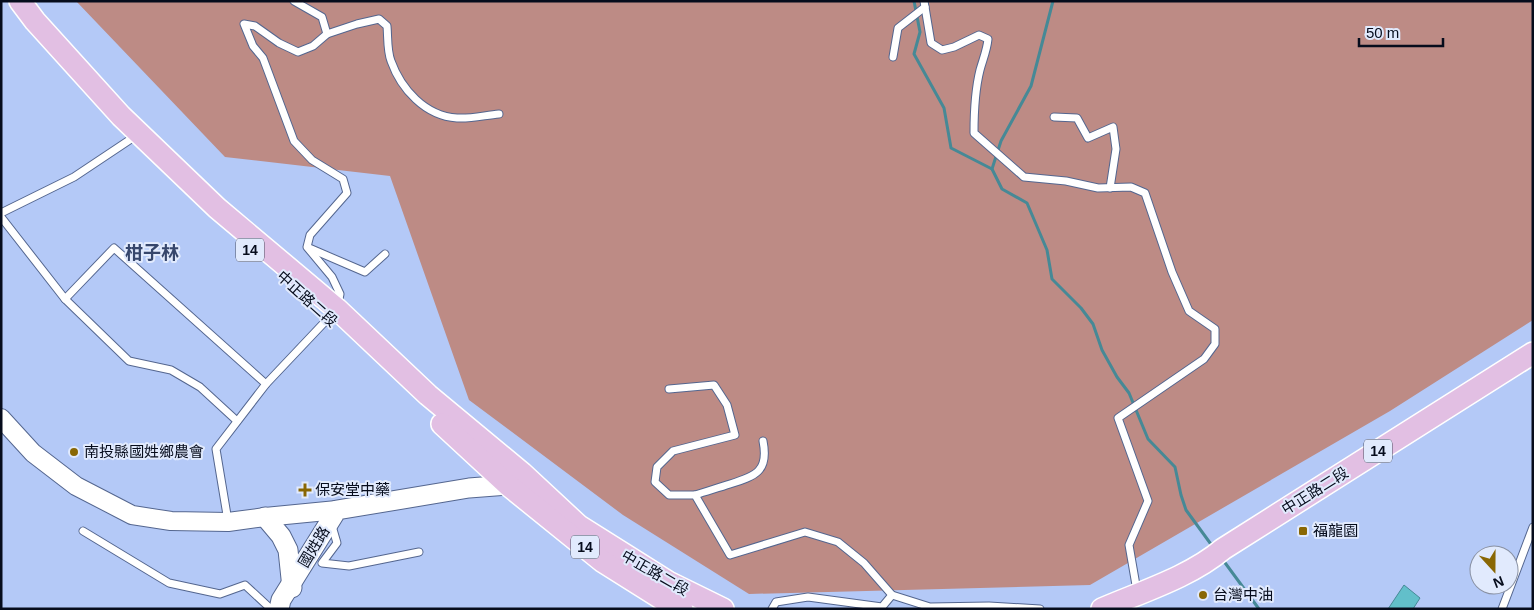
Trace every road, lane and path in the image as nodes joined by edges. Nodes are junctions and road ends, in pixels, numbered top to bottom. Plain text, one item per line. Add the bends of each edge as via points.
1 (7, 1) edge
2 (20, 1) edge
3 (294, 1) edge
4 (924, 6) edge
5 (326, 34) junction
6 (893, 57) dead end
7 (499, 114) dead end
8 (1054, 117) dead end
9 (131, 139) junction
10 (1110, 188) junction
11 (1, 214) edge
12 (1, 218) edge
13 (307, 247) junction
14 (385, 254) dead end
15 (65, 299) junction
16 (333, 314) junction
17 (1533, 354) edge
18 (1533, 371) edge
19 (266, 384) junction
20 (669, 389) dead end
21 (1, 418) edge
22 (237, 422) junction
23 (763, 441) dead end
24 (515, 479) junction
25 (695, 495) junction
26 (334, 515) junction
27 (264, 517) junction
28 (228, 522) junction
29 (1533, 527) edge
30 (83, 531) dead end
31 (419, 552) dead end
32 (1221, 557) junction
33 (292, 585) junction
34 (892, 595) junction
35 (1136, 601) edge
36 (271, 609) edge
37 (279, 609) edge
38 (292, 609) edge
39 (682, 609) edge
40 (723, 609) edge
41 (772, 609) edge
42 (1040, 609) edge
43 (1102, 609) edge
44 (1502, 609) edge

1 - 9 main road, 中正路二段 / 14 via 24,26 78,88
2 - 16 main road, 中正路二段 / 14 via 121,116
3 - 5 lane via 322,17
4 - 6 lane via 898,28
4 - 10 lane via 931,43 942,50 979,34 988,39 974,110 974,134 1024,177
5 - 7 lane via 379,19 387,26 390,59 404,88 422,104 438,115 458,118
5 - 13 lane via 313,46 298,52 255,26 244,24 253,46 263,58 294,141 312,160 343,179 347,193 310,235
8 - 10 lane via 1077,118 1088,138 1113,127 1116,149
9 - 11 lane via 74,177
9 - 16 main road, 中正路二段 / 14 via 215,219
10 - 35 lane via 1131,187 1145,193 1172,272 1190,311 1215,329 1215,344 1204,359 1118,418 1148,501 1129,545
12 - 15 lane
13 - 14 lane via 365,272
13 - 16 lane via 332,277 340,294
15 - 19 lane via 114,248
15 - 22 lane via 129,362 171,370 200,387
16 - 19 lane
16 - 24 main road, 中正路二段 / 14 via 428,395
17 - 32 main road, 中正路二段 / 14
18 - 32 main road, 中正路二段 / 14
19 - 22 lane
20 - 25 lane via 714,385 729,412 734,435 673,452 657,466 655,482 669,494
21 - 28 street via 33,453 76,486 132,515 171,521
22 - 28 lane via 216,450
23 - 25 lane via 766,454 762,467 752,477
24 - 26 main road
24 - 39 main road, 中正路二段 / 14 via 602,561
24 - 40 main road, 中正路二段 / 14 via 579,526 668,582
25 - 34 lane via 730,554 805,532 838,542 864,563
26 - 27 street
26 - 31 lane via 337,543 322,563 349,566
26 - 33 main road, 國姓路
27 - 28 street
27 - 33 main road, 國姓路 via 281,536 288,550
29 - 44 lane
30 - 36 lane via 169,583 220,594 245,585
32 - 35 main road, 中正路二段 / 14 via 1172,592
33 - 37 main road, 國姓路 via 281,600
33 - 38 main road, 國姓路
34 - 41 lane via 882,607 808,597 776,602
34 - 42 lane via 930,607
35 - 43 main road, 中正路二段 / 14

